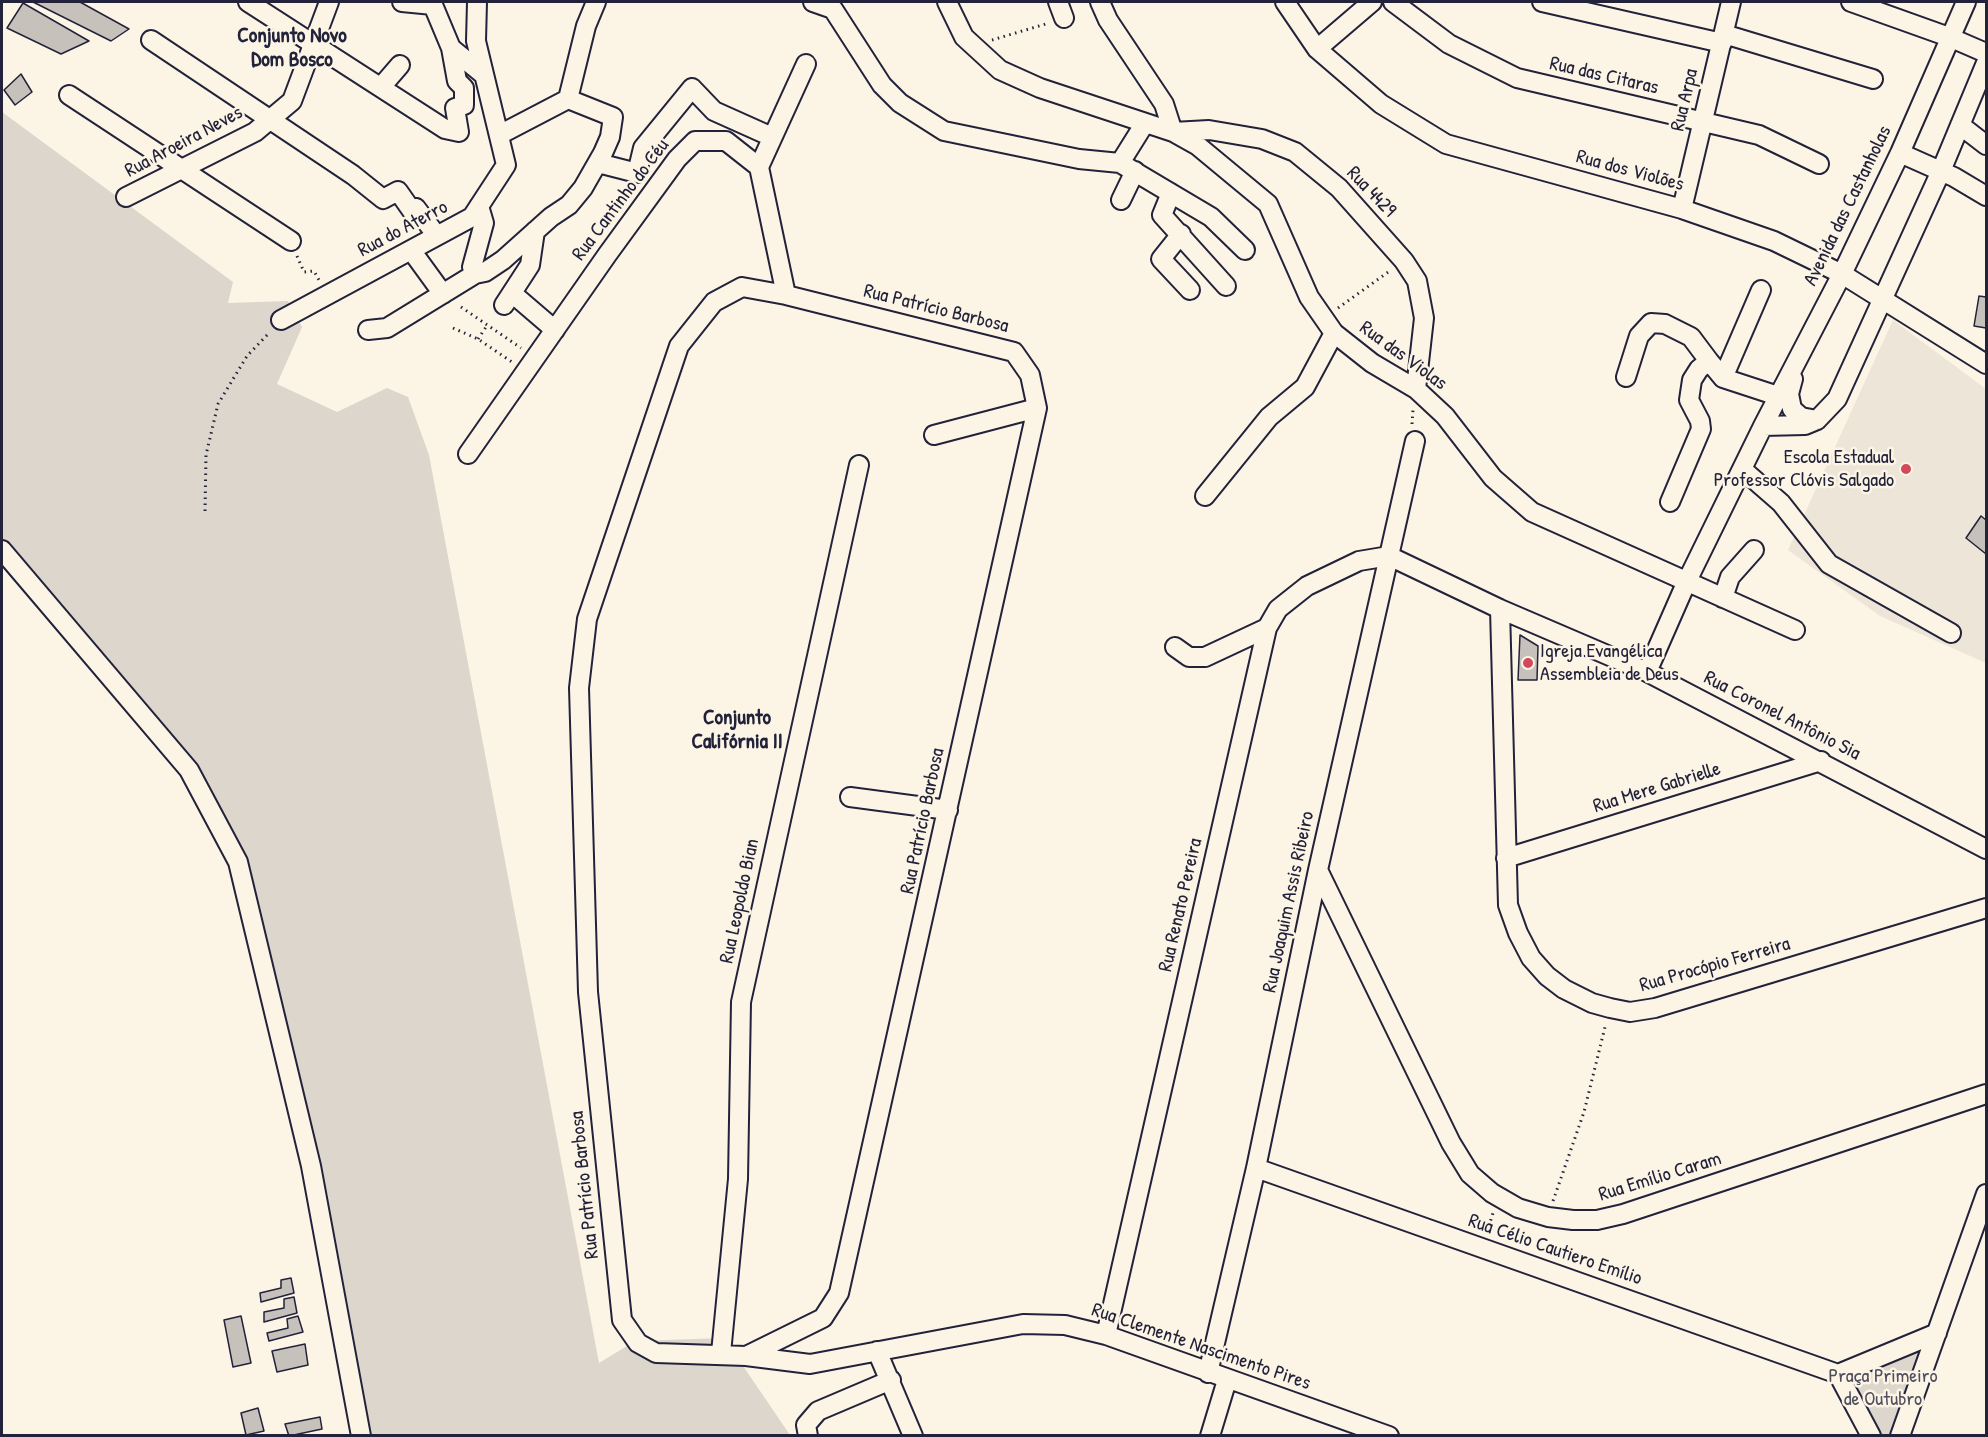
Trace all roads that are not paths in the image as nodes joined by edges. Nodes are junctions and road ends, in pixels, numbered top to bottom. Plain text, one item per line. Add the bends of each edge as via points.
1 (248, 2) edge
2 (329, 2) edge
3 (402, 2) edge
4 (477, 2) edge
5 (596, 2) edge
6 (813, 2) edge
7 (947, 2) edge
8 (1100, 2) edge
9 (1285, 2) edge
10 (1372, 2) edge
11 (1394, 2) edge
12 (1542, 2) edge
13 (1731, 2) edge
14 (1851, 2) edge
15 (1966, 2) edge
16 (1949, 37) junction
17 (1723, 38) junction
18 (151, 40) dead end
19 (314, 44) junction
20 (451, 48) junction
21 (1317, 49) junction
22 (1986, 53) edge
23 (1986, 63) edge
24 (806, 64) dead end
25 (399, 65) dead end
26 (484, 75) junction
27 (1873, 80) dead end
28 (381, 87) junction
29 (69, 95) dead end
30 (568, 99) junction
31 (268, 121) junction
32 (1703, 122) junction
33 (1145, 123) junction
34 (1960, 125) junction
35 (1173, 132) junction
36 (499, 135) junction
37 (772, 137) junction
38 (1986, 144) edge
39 (1900, 153) junction
40 (598, 163) junction
41 (1819, 164) dead end
42 (759, 167) junction
43 (1128, 167) junction
44 (180, 170) junction
45 (1941, 171) junction
46 (1171, 193) junction
47 (1986, 196) edge
48 (126, 197) dead end
49 (1121, 200) dead end
50 (479, 206) junction
51 (1682, 209) junction
52 (535, 231) junction
53 (1181, 234) junction
54 (437, 236) junction
55 (291, 242) road end
56 (411, 250) junction
57 (1245, 250) dead end
58 (475, 273) junction
59 (1842, 274) junction
60 (1226, 286) dead end
61 (1190, 290) dead end
62 (1761, 290) dead end
63 (443, 294) junction
64 (786, 295) junction
65 (1884, 298) junction
66 (281, 320) road end
67 (368, 330) dead end
68 (555, 330) junction
69 (1334, 333) junction
70 (1797, 360) junction
71 (1709, 361) junction
72 (1986, 364) edge
73 (1626, 376) dead end
74 (1723, 378) junction
75 (1416, 389) junction
76 (1778, 396) junction
77 (1037, 408) junction
78 (1817, 420) junction
79 (1763, 426) junction
80 (934, 435) dead end
81 (1415, 441) road end
82 (468, 454) dead end
83 (859, 465) dead end
84 (1742, 469) junction
85 (1205, 496) dead end
86 (1670, 502) dead end
87 (2, 550) edge
88 (1754, 550) dead end
89 (1389, 556) junction
90 (1687, 581) junction
91 (1723, 598) junction
92 (1500, 609) junction
93 (1267, 628) junction
94 (1795, 630) dead end
95 (1952, 633) dead end
96 (1175, 647) dead end
97 (1647, 672) junction
98 (1821, 761) junction
99 (850, 797) dead end
100 (948, 810) junction
101 (1986, 849) edge
102 (1506, 858) junction
103 (1318, 870) junction
104 (1986, 908) edge
105 (1986, 1094) edge
106 (1256, 1168) junction
107 (1986, 1194) edge
108 (1937, 1333) junction
109 (1106, 1335) junction
110 (877, 1351) junction
111 (722, 1353) junction
112 (746, 1356) junction
113 (1208, 1373) junction
114 (1839, 1374) junction
115 (891, 1380) junction
116 (1227, 1380) junction
117 (361, 1436) edge
118 (807, 1436) edge
119 (914, 1436) edge
120 (1210, 1436) edge
121 (1389, 1436) edge
122 (1870, 1436) edge
123 (1900, 1436) edge

1 - 19 street
2 - 19 street, Rua Aroeira Neves
3 - 20 street via 433,5
4 - 26 street, Rua do Aterro via 476,41
5 - 30 street
6 - 43 street via 833,9 882,85 900,104 944,131
7 - 33 street, Rua das Violas via 964,37 1000,70 1040,88
8 - 35 street via 1164,104
9 - 21 street, Rua dos Violões
10 - 21 street
11 - 32 street, Rua das Citaras via 1449,44 1517,78
12 - 17 street
13 - 17 street, Rua Arpa
14 - 16 street
15 - 16 street, Avenida das Castanholas
16 - 22 street
16 - 39 street, Avenida das Castanholas
17 - 27 street
17 - 32 street, Rua Arpa
18 - 31 street
19 - 28 street
19 - 31 street, Rua Aroeira Neves via 292,101
20 - 26 street
20 - 28 street via 457,81 464,88 465,105 455,108 459,132 445,129
21 - 51 street, Rua dos Violões via 1381,104 1446,144
23 - 34 street
24 - 37 street
25 - 28 street
26 - 36 street, Rua do Aterro
29 - 44 street
30 - 36 street
30 - 40 street via 613,117 610,137
31 - 44 street, Rua Aroeira Neves via 255,132
31 - 54 street via 353,175 383,199 398,191
32 - 41 street, Rua das Citaras via 1759,135
32 - 51 street, Rua Arpa
33 - 35 street, Rua das Violas
33 - 43 street
34 - 38 street
34 - 45 street
35 - 69 street, Rua das Violas via 1198,146 1268,204 1309,297
35 - 75 street, Rua 4429 via 1209,130 1262,139 1294,152 1339,188 1417,281 1424,318
36 - 50 street, Rua do Aterro via 506,165
37 - 40 street via 714,111 692,88 643,148 637,173
37 - 42 street
39 - 45 street
39 - 59 street, Avenida das Castanholas
40 - 52 street via 569,205
42 - 64 street
42 - 68 street, Rua Cantinho do Céu via 726,141 695,141 677,159
43 - 46 street
43 - 49 street
44 - 48 street, Rua Aroeira Neves
44 - 55 street
45 - 47 street
45 - 65 street
46 - 53 street via 1162,215
46 - 57 street via 1211,217
50 - 54 street, Rua do Aterro via 472,217
50 - 58 street via 484,223 472,267
51 - 59 street, Rua dos Violões via 1774,241
52 - 58 street via 503,260 485,272
52 - 68 street via 530,265 509,299
53 - 60 street
53 - 61 street via 1161,259
54 - 56 street, Rua do Aterro
56 - 63 street
56 - 66 street, Rua do Aterro
58 - 63 street
59 - 65 street, Rua dos Violões
59 - 70 street, Avenida das Castanholas
62 - 74 street
63 - 67 street via 387,328
64 - 77 street, Rua Patrício Barbosa via 1014,351 1030,375
64 - 111 street, Rua Patrício Barbosa via 742,287 714,302 679,346 587,619 579,688 588,992 622,1320 638,1344 656,1353
65 - 72 street, Rua dos Violões
65 - 78 street via 1837,399
68 - 82 street, Rua Cantinho do Céu
69 - 75 street, Rua das Violas via 1372,363
69 - 85 street via 1305,387 1269,417
70 - 76 street, Avenida das Castanholas
70 - 78 street via 1790,403 1801,417
71 - 73 street via 1692,337 1665,324 1651,323 1639,336
71 - 74 street
71 - 86 street via 1699,369 1689,390 1701,429
74 - 76 street
75 - 90 street, Rua das Violas via 1445,416 1493,478 1532,512
76 - 79 street, Avenida das Castanholas
77 - 80 street
77 - 100 street, Rua Patrício Barbosa
78 - 79 street via 1788,428
79 - 84 street, Avenida das Castanholas
81 - 89 street, Rua Joaquim Assis Ribeiro
83 - 111 street, Rua Leopoldo Bian via 741,1002 738,1179
84 - 90 street, Avenida das Castanholas
84 - 95 street via 1781,503 1829,564
87 - 117 street via 189,770 238,862 311,1166
88 - 91 street via 1730,577
89 - 92 street, Rua Coronel Antônio Sia
89 - 93 street, Rua Renato Pereira via 1359,561 1308,586 1278,609
89 - 103 street, Rua Joaquim Assis Ribeiro
90 - 91 street, Rua das Violas
90 - 97 street, Avenida das Castanholas
91 - 94 street, Rua das Violas
92 - 97 street, Rua Coronel Antônio Sia
92 - 102 street, Rua Procópio Ferreira
93 - 96 street via 1206,657 1189,657
93 - 109 street, Rua Renato Pereira
97 - 98 street, Rua Coronel Antônio Sia
98 - 101 street, Rua Coronel Antônio Sia
98 - 102 street, Rua Mere Gabrielle
99 - 100 street
100 - 112 street, Rua Patrício Barbosa via 840,1293 823,1318
102 - 104 street, Rua Procópio Ferreira via 1508,905 1531,958 1564,989 1592,1003 1630,1012 1655,1008
103 - 105 street, Rua Emílio Caram via 1451,1143 1470,1174 1518,1208 1548,1217 1597,1220 1623,1214
103 - 106 street, Rua Joaquim Assis Ribeiro
106 - 113 street, Rua Joaquim Assis Ribeiro
106 - 114 street, Rua Célio Cautiero Emílio
107 - 108 street
108 - 114 street
108 - 123 street
109 - 110 street, Rua Clemente Nascimento Pires via 1065,1325 1023,1324
109 - 113 street, Rua Clemente Nascimento Pires
110 - 112 street, Rua Clemente Nascimento Pires via 810,1364
110 - 115 street
111 - 112 street, Rua Patrício Barbosa
113 - 116 street, Rua Clemente Nascimento Pires
114 - 122 street
115 - 118 street via 818,1411 806,1425
115 - 119 street
116 - 120 street
116 - 121 street, Rua Clemente Nascimento Pires

